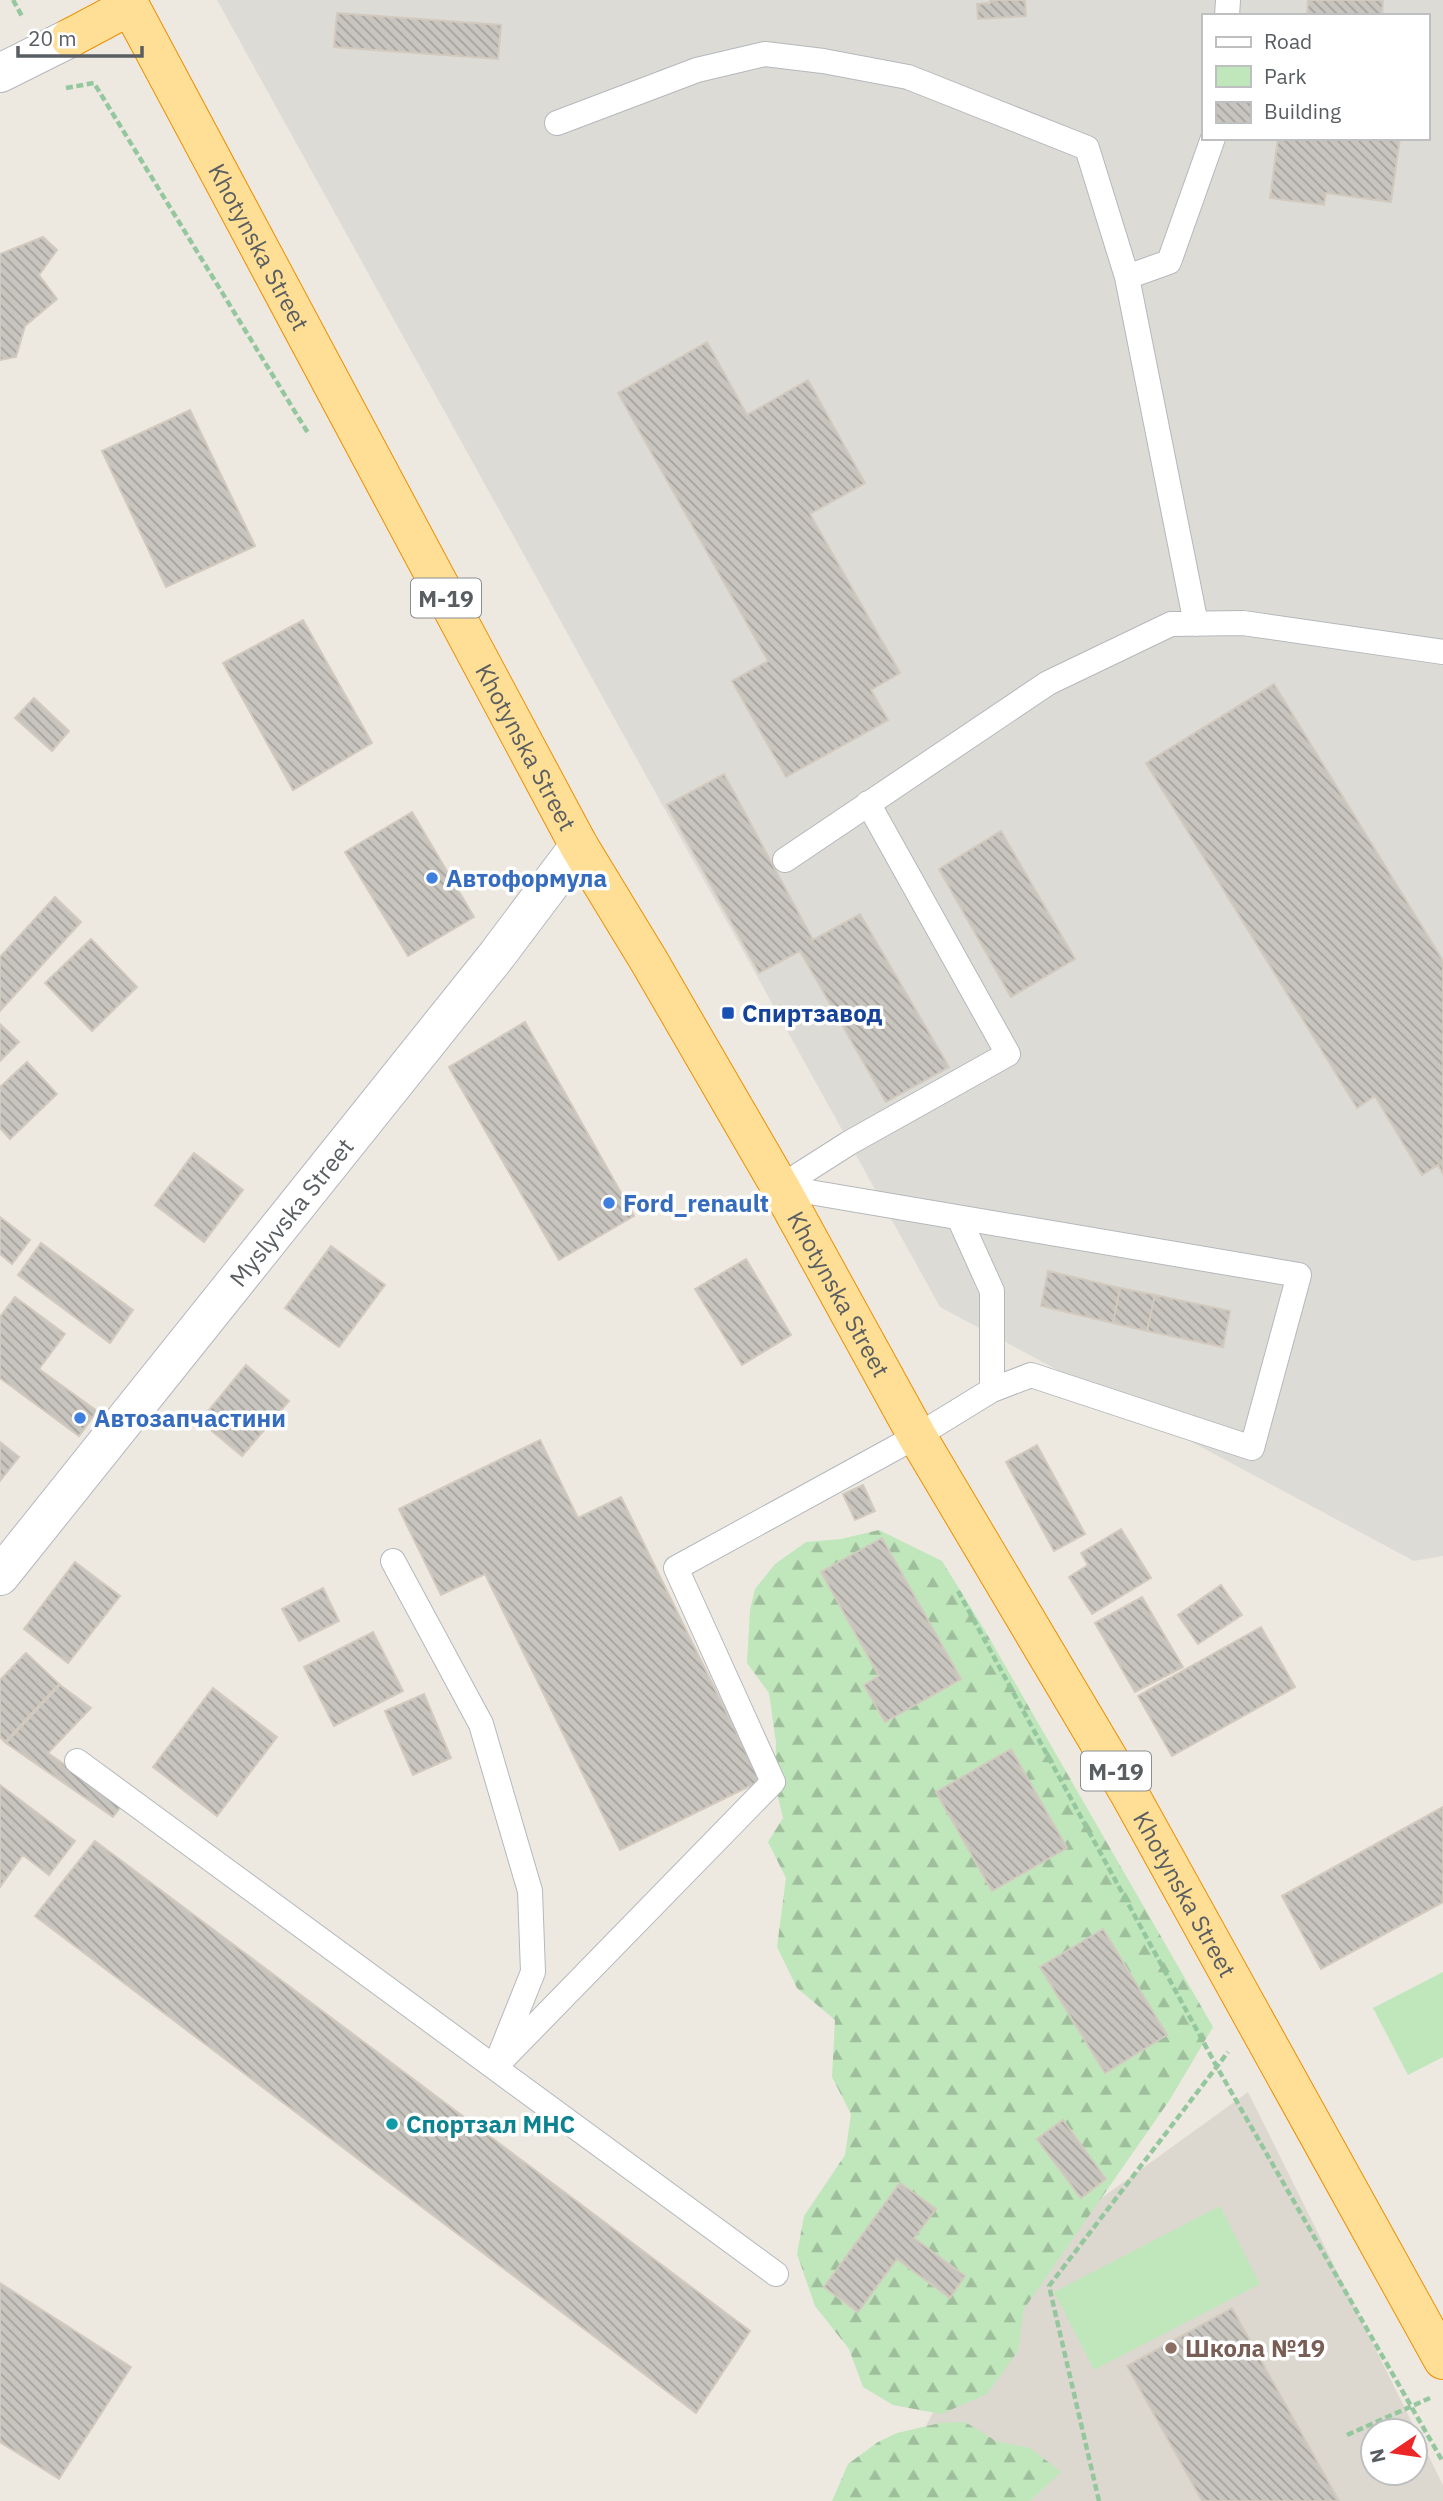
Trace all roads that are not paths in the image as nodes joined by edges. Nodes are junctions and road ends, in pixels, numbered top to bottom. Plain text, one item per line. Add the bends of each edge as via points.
1 (128, 3) edge
2 (56, 45) joint
3 (0, 73) edge
4 (557, 123) dead end
5 (1212, 140) edge
6 (1127, 277) junction
7 (1196, 624) junction
8 (1443, 653) edge
9 (868, 803) junction
10 (579, 846) junction
11 (785, 860) dead end
12 (780, 1187) junction
13 (959, 1218) junction
14 (992, 1390) junction
15 (917, 1436) junction
16 (393, 1561) dead end
17 (0, 1576) edge
18 (77, 1761) dead end
19 (495, 2067) junction
20 (776, 2274) dead end
21 (1443, 2360) edge

1 - 2 highway
1 - 10 highway, Khotynska Street / М-19
2 - 3 street
4 - 6 lane via 697,70 765,54 908,78 1087,148
5 - 6 lane via 1169,262
6 - 7 lane
7 - 8 lane via 1242,623
7 - 9 lane via 1171,624 1048,684
9 - 11 lane
9 - 12 lane via 1008,1055 849,1143
10 - 12 highway, Khotynska Street / М-19
10 - 17 street, Myslyvska Street
12 - 13 lane
12 - 15 highway, Khotynska Street / М-19
13 - 14 lane via 992,1292
13 - 14 lane via 1299,1275 1252,1448 1031,1375
14 - 15 lane
15 - 19 lane via 676,1568 774,1782
15 - 21 highway, Khotynska Street / М-19 via 1129,1793
16 - 19 lane via 481,1724 530,1891 533,1972
18 - 19 lane
19 - 20 lane

